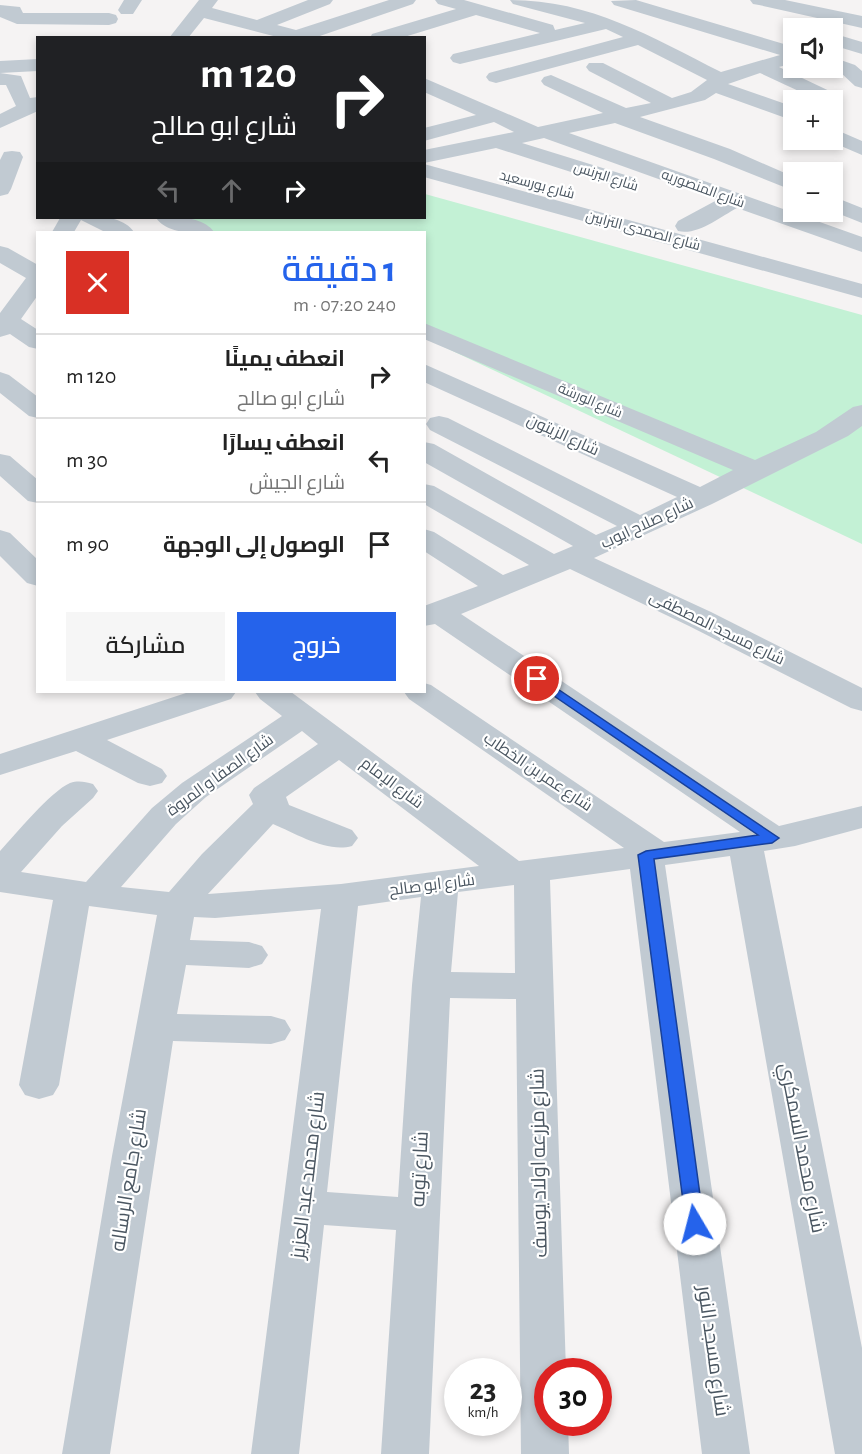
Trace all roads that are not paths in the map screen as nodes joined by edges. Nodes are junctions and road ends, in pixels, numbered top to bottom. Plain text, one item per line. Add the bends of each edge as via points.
1 (39, 0) edge
2 (86, 0) edge
3 (324, 0) edge
4 (407, 0) edge
5 (444, 0) edge
6 (519, 0) edge
7 (661, 0) edge
8 (759, 0) edge
9 (615, 1) edge
10 (260, 4) dead end
11 (205, 5) edge
12 (477, 9) junction
13 (0, 10) edge
14 (26, 18) junction
15 (229, 18) junction
16 (738, 18) dead end
17 (76, 19) junction
18 (109, 19) dead end
19 (521, 21) junction
20 (602, 21) junction
21 (862, 22) edge
22 (261, 26) junction
23 (489, 29) dead end
24 (562, 34) junction
25 (705, 35) junction
26 (183, 36) edge
27 (302, 36) edge
28 (386, 36) edge
29 (641, 46) junction
30 (783, 53) edge
31 (460, 58) dead end
32 (783, 59) edge
33 (36, 65) edge
34 (762, 66) junction
35 (596, 67) dead end
36 (843, 67) edge
37 (0, 68) edge
38 (496, 77) dead end
39 (0, 80) edge
40 (551, 81) dead end
41 (862, 82) edge
42 (712, 84) junction
43 (429, 89) edge
44 (812, 90) edge
45 (467, 103) junction
46 (667, 106) junction
47 (783, 110) edge
48 (20, 112) edge
49 (435, 112) dead end
50 (494, 116) junction
51 (694, 120) dead end
52 (618, 121) junction
53 (540, 132) junction
54 (862, 132) edge
55 (725, 134) dead end
56 (843, 135) edge
57 (843, 139) edge
58 (496, 141) junction
59 (580, 143) junction
60 (746, 143) dead end
61 (862, 149) edge
62 (426, 154) edge
63 (12, 157) dead end
64 (783, 180) edge
65 (7, 190) edge
66 (723, 201) junction
67 (843, 208) edge
68 (862, 216) edge
69 (94, 219) edge
70 (170, 219) edge
71 (686, 225) junction
72 (121, 231) edge
73 (200, 231) edge
74 (862, 245) edge
75 (0, 253) edge
76 (818, 280) junction
77 (36, 283) edge
78 (862, 291) edge
79 (5, 318) edge
80 (426, 331) edge
81 (36, 341) edge
82 (426, 373) edge
83 (0, 380) edge
84 (36, 408) edge
85 (862, 413) edge
86 (439, 424) dead end
87 (426, 451) edge
88 (0, 462) edge
89 (756, 470) junction
90 (36, 493) edge
91 (426, 493) edge
92 (702, 498) junction
93 (641, 527) junction
94 (0, 539) edge
95 (426, 539) edge
96 (573, 557) junction
97 (36, 575) edge
98 (501, 587) junction
99 (431, 615) edge
100 (213, 693) edge
101 (272, 693) edge
102 (421, 693) edge
103 (862, 701) edge
104 (151, 702) edge
105 (303, 716) junction
106 (79, 739) junction
107 (340, 744) junction
108 (0, 765) edge
109 (150, 776) dead end
110 (81, 791) dead end
111 (267, 809) junction
112 (861, 821) edge
113 (340, 838) dead end
114 (759, 840) junction
115 (651, 854) junction
116 (0, 873) edge
117 (523, 873) junction
118 (0, 880) edge
119 (441, 884) junction
120 (83, 894) junction
121 (341, 896) junction
122 (177, 906) junction
123 (168, 952) junction
124 (249, 956) dead end
125 (431, 985) junction
126 (536, 986) junction
127 (155, 1027) junction
128 (271, 1030) dead end
129 (39, 1084) dead end
130 (304, 1207) junction
131 (417, 1215) junction
132 (87, 1454) edge
133 (274, 1454) edge
134 (405, 1454) edge
135 (545, 1454) edge
136 (726, 1454) edge
137 (859, 1454) edge

1 - 14 street
2 - 17 street
3 - 22 street
4 - 27 street
5 - 12 street
6 - 20 street
7 - 16 street
8 - 21 street
9 - 20 street
9 - 25 street
10 - 15 street
11 - 15 street
11 - 26 street
12 - 19 street
12 - 28 street
13 - 14 street via 14,11 14,17
14 - 17 street
15 - 22 street
17 - 18 street
19 - 23 street
19 - 24 street
20 - 24 street
20 - 29 street
22 - 27 street
24 - 31 street
25 - 29 street
25 - 30 street
25 - 34 street via 727,53
29 - 38 street
29 - 42 street
32 - 34 street
33 - 37 street
34 - 42 street
34 - 44 street
35 - 46 street
36 - 41 street
39 - 48 street via 14,80 21,100
40 - 52 street
42 - 46 street via 694,98
42 - 47 street
43 - 45 street, شارع المنصوريه
45 - 49 street
45 - 50 street, شارع المنصوريه
46 - 51 street
46 - 52 street
50 - 53 street, شارع المنصوريه
50 - 62 street
52 - 53 street
52 - 59 street
52 - 64 street via 722,154
53 - 58 street
53 - 59 street, شارع المنصوريه
54 - 56 street
55 - 60 street
57 - 61 street
58 - 62 street
58 - 66 street, شارع البرنس via 694,203
59 - 66 street, شارع المنصوريه
62 - 71 street, شارع بورسعيد
62 - 76 street, شارع الصمدى الترابين
63 - 65 street
66 - 71 street
66 - 74 street, شارع المنصوريه
67 - 68 street
69 - 72 street
70 - 73 street
71 - 76 street, شارع بورسعيد via 834,267
75 - 77 street
76 - 78 street, شارع الصمدى الترابين
77 - 79 street
79 - 81 street
80 - 89 street, شارع الورشة
82 - 92 street, شارع الزيتون
83 - 84 street
85 - 89 street, شارع صلاح ايوب via 834,432
86 - 93 street
87 - 96 street
88 - 90 street
89 - 92 street, شارع صلاح ايوب
91 - 96 street
92 - 93 street, شارع صلاح ايوب
93 - 96 street, شارع صلاح ايوب
94 - 97 street
95 - 98 street
96 - 98 street, شارع صلاح ايوب
96 - 103 street, شارع مسجد المصطفى
98 - 99 street, شارع صلاح ايوب
99 - 114 street
100 - 104 street
101 - 105 street, شارع الإمام
102 - 115 street, شارع عمر بن الخطاب
104 - 106 street
105 - 107 street, شارع الإمام
105 - 120 street, شارع الصفا و المروة via 194,790
106 - 108 street
106 - 109 street
107 - 111 street via 267,795 273,804
107 - 117 street, شارع الإمام
110 - 116 street via 50,818
111 - 113 street
111 - 122 street
112 - 114 street, شارع ابو صالح
114 - 115 street, شارع ابو صالح
114 - 137 street, شارع محمد السمكري
115 - 117 street, شارع ابو صالح
115 - 136 street, شارع مسجد النور
117 - 119 street, شارع ابو صالح
117 - 126 street, شارع مزرعه اولاد يوسف
118 - 120 street, شارع ابو صالح
119 - 121 street, شارع ابو صالح
119 - 125 street, شارع توبه
120 - 122 street, شارع ابو صالح
120 - 129 street
121 - 122 street, شارع ابو صالح
121 - 130 street, شارع محمد عبد العزيز
122 - 123 street, شارع جامع الرساله
123 - 124 street
123 - 127 street, شارع جامع الرساله
125 - 126 street
125 - 131 street, شارع توبه
126 - 135 street, شارع مزرعه اولاد يوسف
127 - 128 street
127 - 132 street, شارع جامع الرساله
130 - 131 street
130 - 133 street, شارع محمد عبد العزيز
131 - 134 street, شارع توبه

